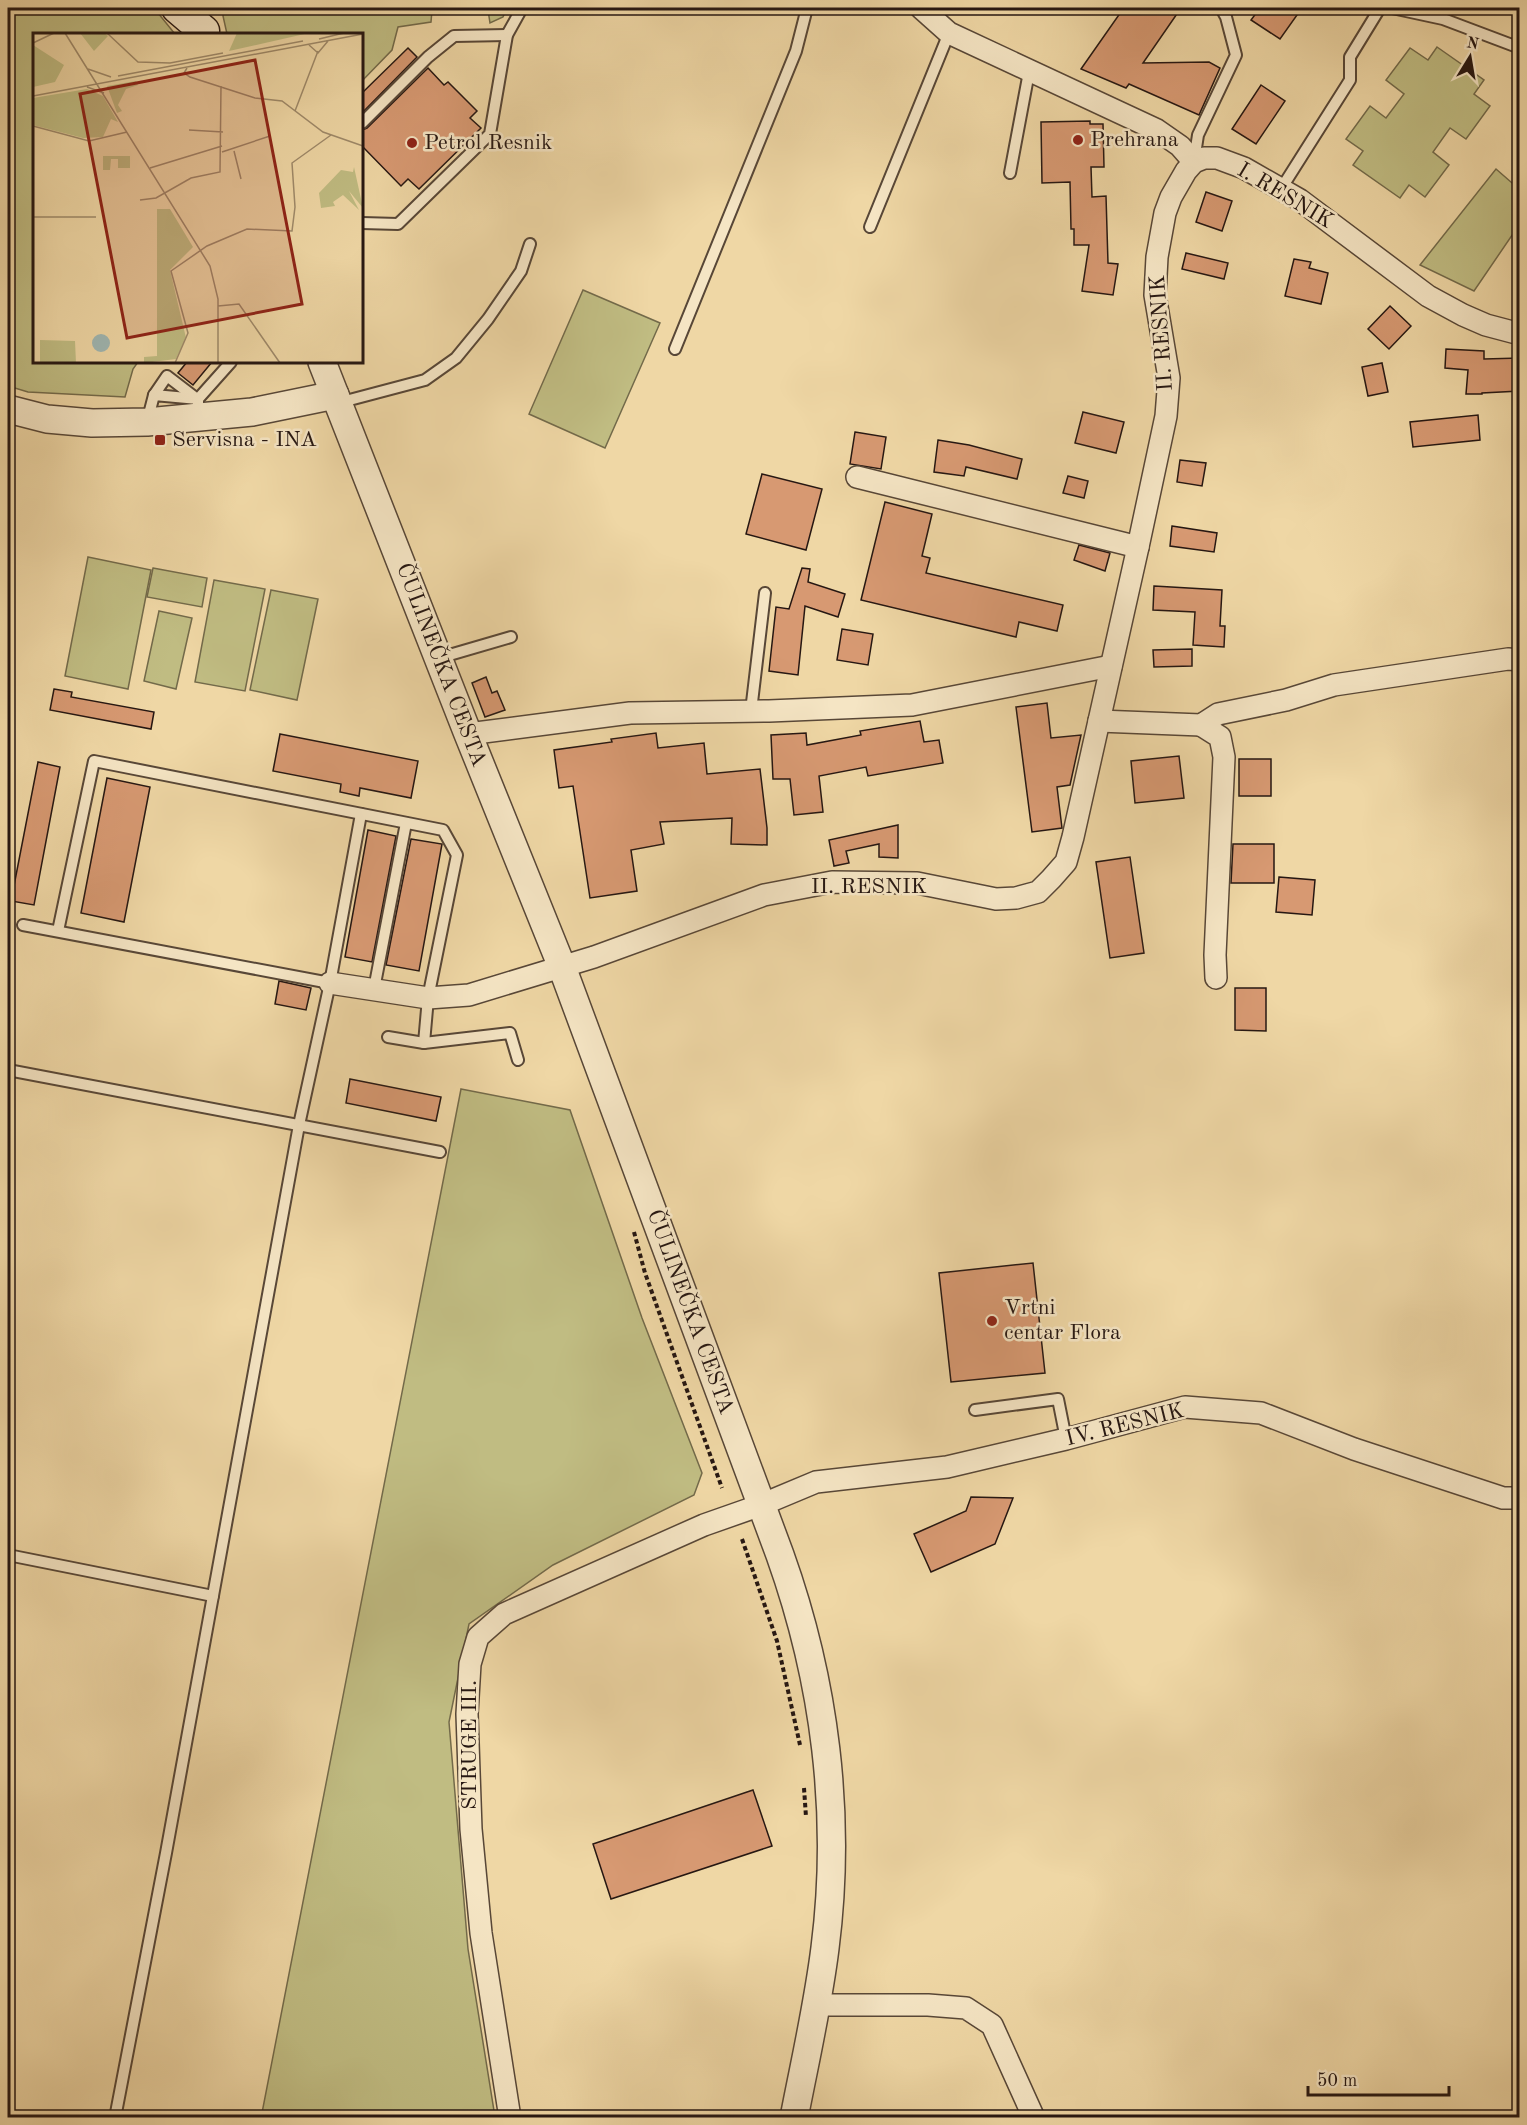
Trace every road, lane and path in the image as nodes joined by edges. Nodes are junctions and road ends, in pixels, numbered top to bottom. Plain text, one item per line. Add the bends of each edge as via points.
1 (177, 8) edge
2 (522, 8) edge
3 (807, 8) edge
4 (921, 8) edge
5 (1221, 8) edge
6 (1380, 8) edge
7 (1392, 8) edge
8 (205, 23) edge
9 (949, 33) junction
10 (507, 35) junction
11 (1520, 48) edge
12 (1029, 72) junction
13 (363, 122) edge
14 (1194, 162) junction
15 (1010, 173) dead end
16 (1281, 189) junction
17 (363, 223) edge
18 (870, 227) dead end
19 (530, 244) dead end
20 (1520, 334) edge
21 (675, 349) dead end
22 (230, 363) edge
23 (322, 363) edge
24 (154, 395) junction
25 (336, 399) junction
26 (198, 408) junction
27 (8, 410) edge
28 (147, 422) junction
29 (857, 477) dead end
30 (1138, 547) junction
31 (765, 593) dead end
32 (511, 637) dead end
33 (438, 658) junction
34 (1520, 660) edge
35 (1111, 666) junction
36 (751, 711) junction
37 (1099, 721) junction
38 (1201, 725) junction
39 (468, 734) junction
40 (361, 814) junction
41 (406, 823) junction
42 (23, 925) dead end
43 (58, 931) junction
44 (562, 967) junction
45 (1216, 978) dead end
46 (330, 983) junction
47 (374, 989) junction
48 (428, 998) junction
49 (388, 1036) dead end
50 (424, 1043) junction
51 (518, 1060) dead end
52 (8, 1070) edge
53 (299, 1125) junction
54 (440, 1152) dead end
55 (631, 1221) dead end
56 (975, 1410) dead end
57 (1066, 1439) junction
58 (722, 1488) dead end
59 (1520, 1498) edge
60 (761, 1505) junction
61 (742, 1539) dead end
62 (8, 1555) edge
63 (213, 1596) junction
64 (803, 1756) dead end
65 (804, 1779) dead end
66 (806, 1824) dead end
67 (816, 2005) junction
68 (115, 2118) edge
69 (510, 2118) edge
70 (794, 2118) edge
71 (1034, 2118) edge

1 - 8 main road
2 - 10 lane
3 - 21 lane via 796,51
4 - 9 street
5 - 14 lane via 1236,55 1198,135
6 - 16 lane via 1350,57 1350,80
7 - 11 lane via 1443,19
9 - 12 street
9 - 18 lane
10 - 13 lane via 454,36
10 - 17 lane via 490,134 399,224
12 - 14 street via 1157,130
12 - 15 lane
14 - 16 street, I. RESNIK via 1210,158 1232,163
14 - 30 street, II. RESNIK via 1170,197 1157,257 1155,295 1169,378 1166,416
16 - 20 street, I. RESNIK via 1337,226 1428,296 1486,325
19 - 25 lane via 520,271 456,358 425,380
22 - 26 lane
23 - 25 street, ČULINEČKA CESTA
24 - 26 lane
24 - 26 lane via 167,376
24 - 28 lane
25 - 26 street via 252,412
25 - 33 street, ČULINEČKA CESTA
26 - 28 street
27 - 28 street via 92,423
29 - 30 street
30 - 35 street, II. RESNIK
31 - 36 lane
32 - 33 lane
33 - 39 street, ČULINEČKA CESTA
34 - 38 street via 1436,668 1334,685 1218,714
35 - 36 street via 912,705
35 - 37 street, II. RESNIK
36 - 39 street via 630,713
37 - 38 street
37 - 44 street, II. RESNIK via 1066,862 1038,892 996,899 917,883 832,882 798,887 764,895
38 - 45 street via 1220,736 1224,757
39 - 44 street, ČULINEČKA CESTA
40 - 41 lane
40 - 43 lane via 94,760
40 - 46 lane
41 - 47 lane
41 - 48 lane via 443,830 457,855
42 - 43 lane
43 - 46 lane
44 - 48 street via 469,995
44 - 60 street, ČULINEČKA CESTA
46 - 47 street
46 - 53 lane
47 - 48 street
48 - 50 lane
49 - 50 lane
50 - 51 lane via 510,1033
52 - 53 lane
53 - 54 lane
53 - 63 lane
55 - 58 path via 645,1273
56 - 57 lane via 1058,1399
57 - 59 street, IV. RESNIK via 1185,1407 1261,1413 1354,1449 1503,1498
57 - 60 street, IV. RESNIK via 947,1467 816,1482
60 - 67 street, ČULINEČKA CESTA via 792,1589 811,1659 826,1749 830,1888
60 - 69 street, STRUGE III. via 704,1525 504,1614 478,1637 470,1664 467,1714 471,1829 482,1933
61 - 64 path via 777,1641
62 - 63 lane
63 - 68 lane
65 - 66 path
67 - 70 street, ČULINEČKA CESTA
67 - 71 street via 966,2008 992,2025

